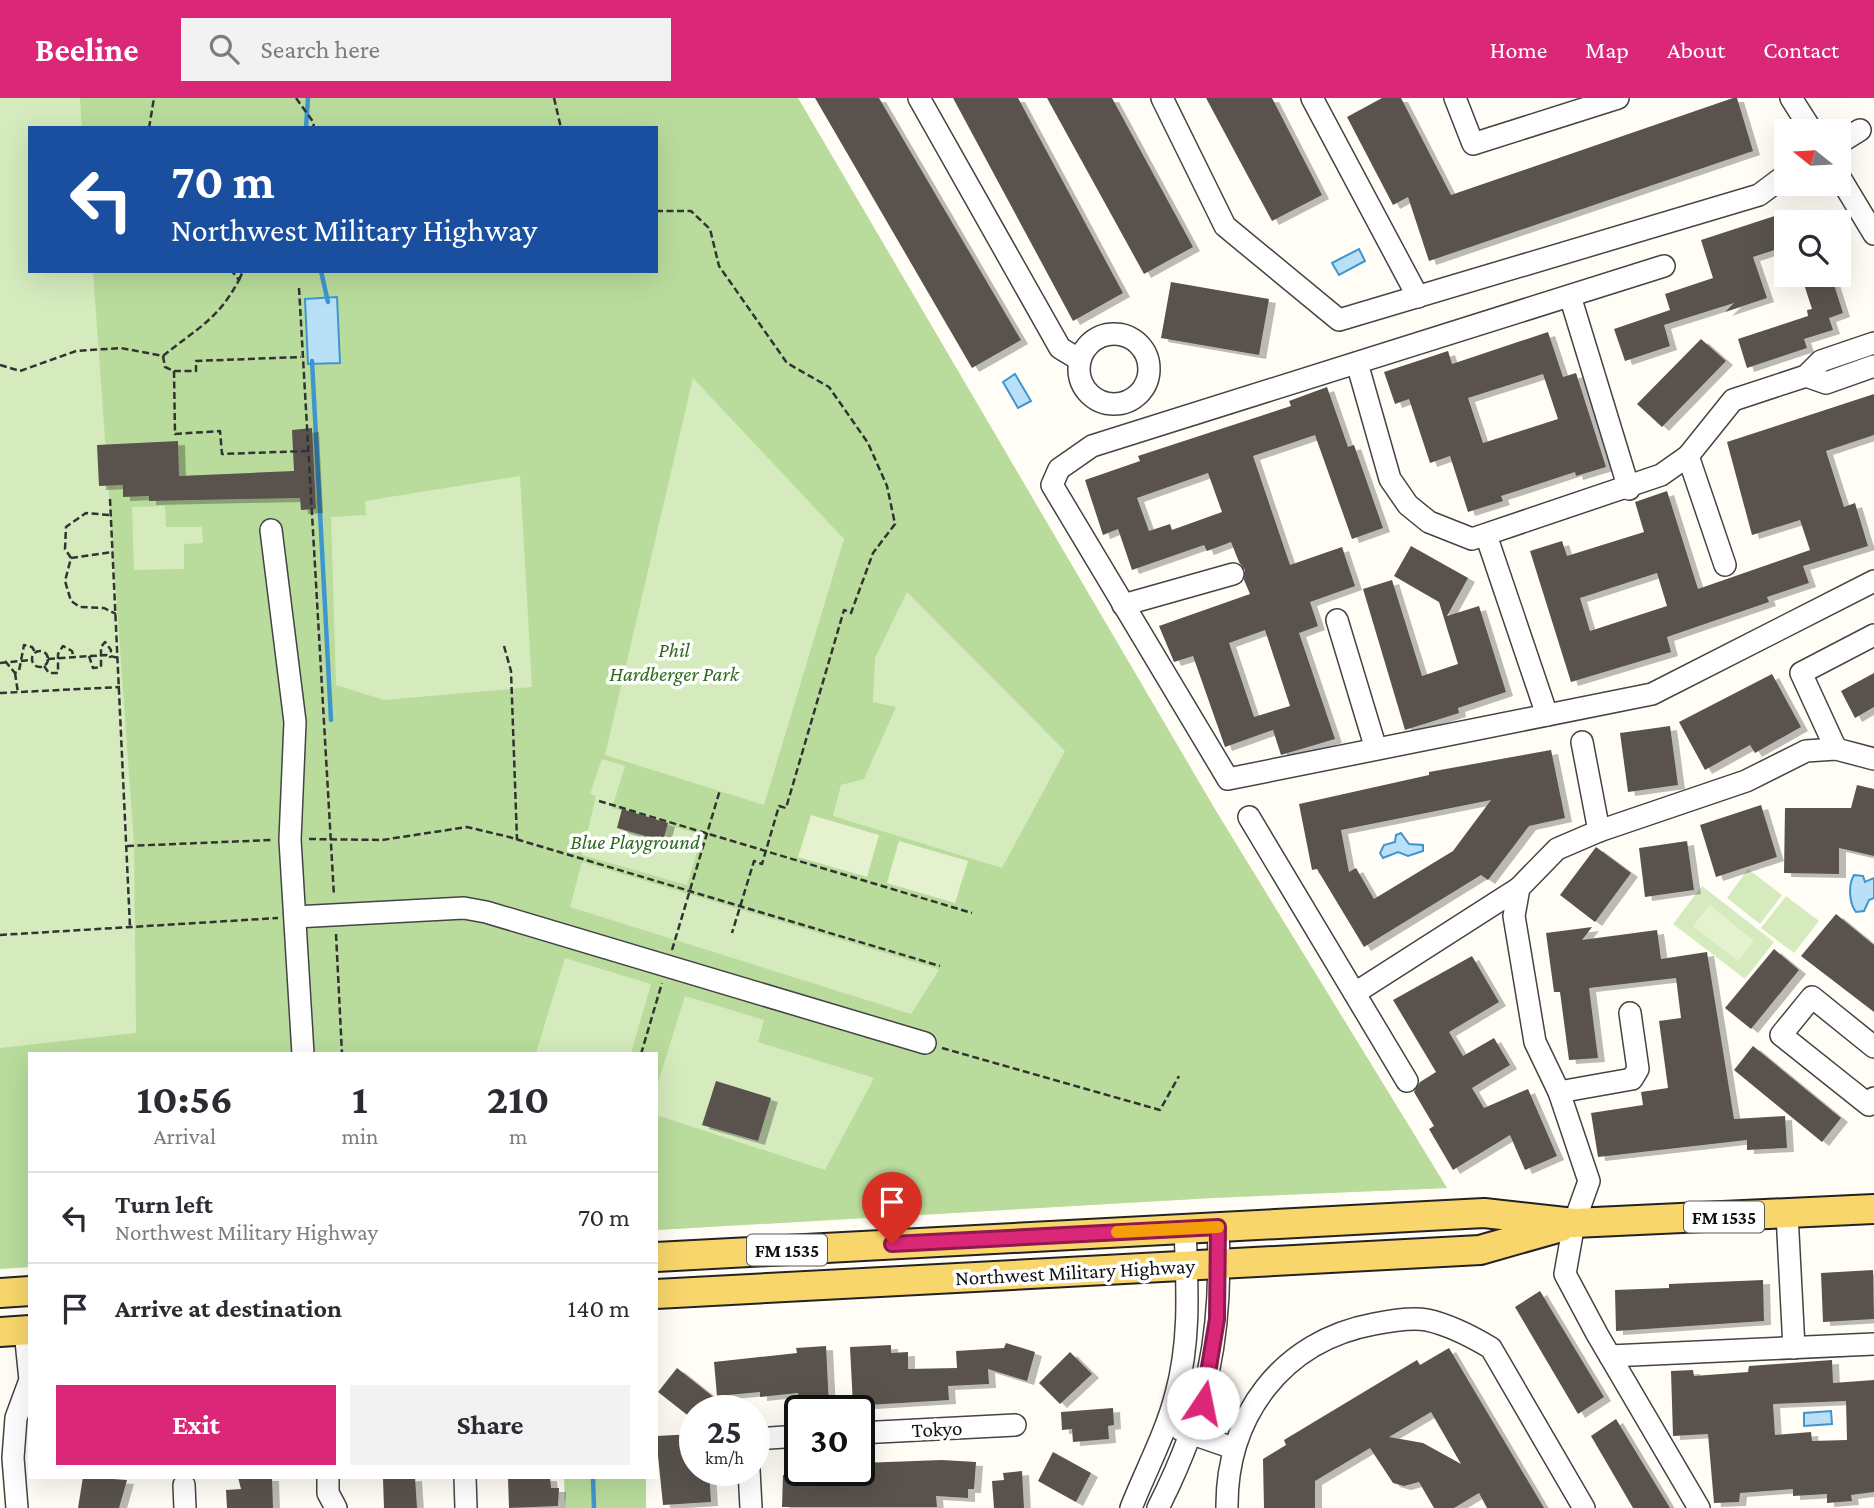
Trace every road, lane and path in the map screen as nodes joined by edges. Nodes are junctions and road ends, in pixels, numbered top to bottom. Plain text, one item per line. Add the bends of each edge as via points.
1 (155, 98) edge
2 (296, 98) edge
3 (554, 98) edge
4 (919, 98) edge
5 (1162, 98) edge
6 (1312, 98) edge
7 (1455, 98) edge
8 (1618, 98) edge
9 (1791, 98) edge
10 (1804, 119) edge
11 (149, 126) edge
12 (313, 126) edge
13 (561, 126) edge
14 (1860, 130) dead end
15 (1852, 135) edge
16 (1774, 184) edge
17 (1851, 196) edge
18 (658, 211) edge
19 (1874, 234) edge
20 (1664, 266) dead end
21 (233, 273) edge
22 (242, 273) edge
23 (239, 281) junction
24 (299, 288) dead end
25 (1570, 296) junction
26 (1418, 297) junction
27 (1874, 342) edge
28 (1844, 353) junction
29 (163, 356) junction
30 (302, 357) junction
31 (1080, 359) dead end
32 (1357, 363) junction
33 (0, 365) edge
34 (1874, 366) edge
35 (174, 371) junction
36 (1852, 374) junction
37 (1806, 376) junction
38 (308, 451) junction
39 (1688, 456) junction
40 (1629, 488) junction
41 (110, 499) dead end
42 (111, 515) junction
43 (271, 530) dead end
44 (1486, 535) junction
45 (113, 552) junction
46 (71, 558) junction
47 (1725, 565) dead end
48 (1233, 574) dead end
49 (1874, 581) edge
50 (1124, 605) junction
51 (116, 614) junction
52 (1337, 620) dead end
53 (1874, 635) edge
54 (504, 646) dead end
55 (35, 652) junction
56 (89, 656) junction
57 (101, 656) junction
58 (74, 658) junction
59 (110, 658) junction
60 (119, 658) junction
61 (48, 659) junction
62 (58, 659) junction
63 (22, 660) junction
64 (31, 660) junction
65 (5, 661) junction
66 (0, 663) edge
67 (44, 666) junction
68 (15, 673) junction
69 (120, 687) junction
70 (18, 693) junction
71 (0, 694) edge
72 (1547, 715) junction
73 (1582, 742) dead end
74 (1376, 749) junction
75 (1836, 749) junction
76 (1874, 759) edge
77 (720, 790) dead end
78 (599, 801) dead end
79 (1250, 817) dead end
80 (1599, 831) junction
81 (707, 833) junction
82 (331, 838) junction
83 (290, 839) junction
84 (517, 840) junction
85 (127, 846) junction
86 (766, 851) junction
87 (1519, 888) junction
88 (690, 890) junction
89 (740, 906) junction
90 (972, 913) dead end
91 (335, 915) junction
92 (295, 917) junction
93 (130, 927) junction
94 (732, 933) dead end
95 (0, 935) edge
96 (667, 966) junction
97 (940, 966) dead end
98 (1355, 993) junction
99 (1630, 1013) dead end
100 (925, 1043) joint
101 (1874, 1046) edge
102 (303, 1052) edge
103 (342, 1052) edge
104 (642, 1052) edge
105 (1179, 1076) dead end
106 (1407, 1081) dead end
107 (1559, 1092) junction
108 (1874, 1098) edge
109 (1874, 1209) edge
110 (1787, 1214) junction
111 (1574, 1223) junction
112 (1218, 1227) junction
113 (1185, 1228) junction
114 (658, 1257) edge
115 (1220, 1264) junction
116 (1186, 1266) junction
117 (28, 1291) edge
118 (0, 1293) edge
119 (658, 1294) edge
120 (18, 1331) edge
121 (1874, 1344) edge
122 (1794, 1348) junction
123 (1610, 1356) junction
124 (28, 1372) edge
125 (28, 1385) edge
126 (1166, 1424) junction
127 (1015, 1425) dead end
128 (875, 1432) edge
129 (1191, 1434) junction
130 (1233, 1448) junction
131 (465, 1479) edge
132 (184, 1485) dead end
133 (750, 1486) edge
134 (17, 1508) edge
135 (185, 1508) edge
136 (466, 1508) edge
137 (751, 1508) edge
138 (1130, 1508) edge
139 (1158, 1508) edge
140 (1227, 1508) edge
141 (1584, 1508) edge
142 (1699, 1508) edge

1 - 11 path
2 - 12 path
3 - 13 path
4 - 31 street via 1060,348
5 - 26 street via 1225,226 1339,320
6 - 26 street
7 - 8 street via 1473,144
9 - 10 street
14 - 15 street
16 - 26 street via 1759,195
17 - 19 street
18 - 86 path via 691,211 710,229 719,265 758,325 787,363 829,387 868,443 887,486 895,524 873,553 851,613 844,611 786,808 779,806
20 - 25 street
21 - 23 path
22 - 23 path
23 - 29 path via 226,306
24 - 30 path
25 - 32 street
25 - 40 street
27 - 28 street
28 - 36 street
28 - 37 street via 1821,361
29 - 33 path via 121,348 76,351 20,371
29 - 35 path via 165,367
30 - 35 path via 196,361 196,371
30 - 38 path
32 - 44 street via 1390,479 1408,505 1429,522 1455,533 1472,539
32 - 50 street via 1092,446 1059,469 1052,485
34 - 36 street
35 - 38 path via 175,435 220,431 222,454
36 - 37 street via 1826,383
37 - 39 street via 1733,400
38 - 82 path
39 - 40 street via 1661,475
39 - 47 street
40 - 44 street
41 - 42 path
42 - 45 path
42 - 46 path via 86,513 66,527 65,549
43 - 83 street via 295,722
44 - 72 street
45 - 46 path
45 - 51 path
46 - 51 path via 65,581 71,601
48 - 50 street
49 - 72 street via 1652,694
50 - 74 street via 1228,779
51 - 60 path
52 - 74 street
53 - 75 street via 1801,673
54 - 84 path via 511,671
55 - 61 path via 43,651
55 - 63 path via 24,645
55 - 64 path
56 - 57 path
56 - 57 path via 96,670 101,667
56 - 58 path
57 - 59 path
57 - 59 path via 105,642
58 - 62 path
58 - 62 path via 63,646
59 - 60 path
60 - 69 path
61 - 62 path
61 - 67 path
62 - 67 path via 55,675
63 - 64 path
63 - 65 path
63 - 68 path
64 - 67 path via 36,667
65 - 66 path
65 - 68 path
68 - 70 path
69 - 70 path
69 - 85 path
70 - 71 path
72 - 74 street
73 - 80 street
75 - 76 street
75 - 80 street via 1806,751 1746,781
77 - 81 path
78 - 81 path
79 - 98 street
80 - 87 street via 1557,849
81 - 86 path
81 - 88 path
82 - 83 path
82 - 84 path via 382,840 467,827
82 - 91 path
83 - 85 path
83 - 92 street
84 - 88 path
85 - 93 path
86 - 89 path via 762,864 754,862
86 - 90 path
87 - 98 street
87 - 107 street via 1514,916 1527,1006 1535,1042
88 - 89 path
88 - 96 path
89 - 94 path
89 - 97 path
91 - 92 street
91 - 96 street via 464,908
91 - 103 path
92 - 93 path
92 - 102 street
93 - 95 path
96 - 100 street
96 - 104 path
98 - 106 street
99 - 107 street via 1638,1069 1632,1079
100 - 105 path via 1160,1110
101 - 108 street via 1812,997 1781,1035 1869,1105
107 - 111 street via 1588,1181
109 - 110 main road, Northwest Military Highway / FM 1535
110 - 111 main road, Northwest Military Highway / FM 1535
110 - 122 street
111 - 112 main road, Northwest Military Highway / FM 1535 via 1484,1213
111 - 115 main road, Northwest Military Highway / FM 1535 via 1480,1250
111 - 123 street via 1566,1274
112 - 113 main road, Northwest Military Highway / FM 1535
112 - 115 street
113 - 114 main road, Northwest Military Highway / FM 1535
113 - 116 street
115 - 116 main road, Northwest Military Highway / FM 1535
115 - 129 street via 1212,1356 1203,1403
116 - 119 main road, Northwest Military Highway / FM 1535
116 - 126 street via 1185,1346
117 - 118 main road
120 - 124 street
121 - 122 street
122 - 123 street
123 - 142 street
125 - 134 street via 16,1418
126 - 129 street
126 - 138 street
127 - 128 street, Tokyo
129 - 130 street
129 - 139 street
130 - 140 street
130 - 141 street via 1248,1414 1277,1374 1307,1347 1362,1326 1425,1320 1464,1332 1491,1348
131 - 136 street
132 - 135 street
133 - 137 street

